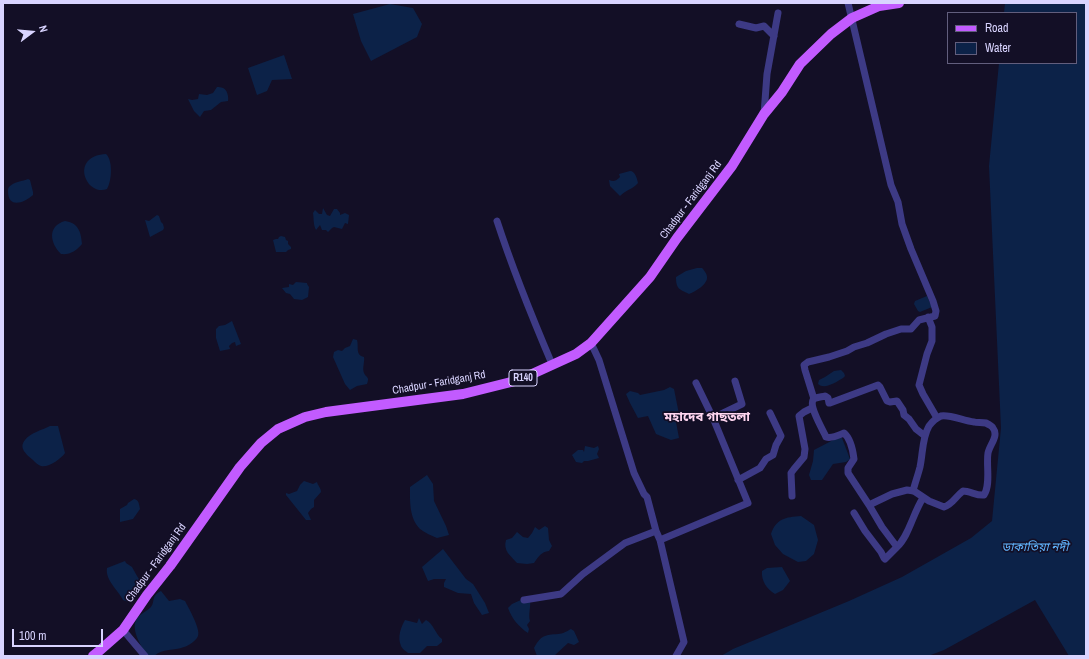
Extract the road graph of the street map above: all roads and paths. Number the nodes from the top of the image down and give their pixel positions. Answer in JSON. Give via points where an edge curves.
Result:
{"nodes":[{"id":1,"x":848,"y":3,"type":"edge"},
{"id":2,"x":899,"y":3,"type":"edge"},
{"id":3,"x":778,"y":13,"type":"dead end"},
{"id":4,"x":852,"y":18,"type":"junction"},
{"id":5,"x":739,"y":24,"type":"dead end"},
{"id":6,"x":774,"y":36,"type":"junction"},
{"id":7,"x":764,"y":114,"type":"junction"},
{"id":8,"x":497,"y":221,"type":"dead end"},
{"id":9,"x":928,"y":317,"type":"junction"},
{"id":10,"x":591,"y":343,"type":"junction"},
{"id":11,"x":552,"y":364,"type":"junction"},
{"id":12,"x":734,"y":381,"type":"dead end"},
{"id":13,"x":696,"y":383,"type":"dead end"},
{"id":14,"x":814,"y":399,"type":"junction"},
{"id":15,"x":812,"y":408,"type":"junction"},
{"id":16,"x":770,"y":413,"type":"dead end"},
{"id":17,"x":713,"y":418,"type":"junction"},
{"id":18,"x":937,"y":418,"type":"junction"},
{"id":19,"x":925,"y":436,"type":"junction"},
{"id":20,"x":738,"y":480,"type":"junction"},
{"id":21,"x":913,"y":491,"type":"junction"},
{"id":22,"x":792,"y":496,"type":"dead end"},
{"id":23,"x":923,"y":498,"type":"junction"},
{"id":24,"x":869,"y":505,"type":"junction"},
{"id":25,"x":854,"y":513,"type":"dead end"},
{"id":26,"x":656,"y":531,"type":"junction"},
{"id":27,"x":660,"y":540,"type":"junction"},
{"id":28,"x":897,"y":547,"type":"junction"},
{"id":29,"x":524,"y":600,"type":"dead end"},
{"id":30,"x":123,"y":630,"type":"junction"},
{"id":31,"x":93,"y":656,"type":"edge"},
{"id":32,"x":145,"y":656,"type":"edge"},
{"id":33,"x":676,"y":656,"type":"edge"}],
"edges":[{"from":1,"to":4,"type":"street"},
{"from":2,"to":4,"type":"main road","name":"Chadpur - Faridganj Rd","number":"R140","via":[[879,6]]},
{"from":3,"to":6,"type":"street"},
{"from":4,"to":7,"type":"main road","name":"Chadpur - Faridganj Rd","number":"R140","via":[[800,64]]},
{"from":4,"to":9,"type":"street","via":[[902,224],[936,311],[935,316]]},
{"from":5,"to":6,"type":"street","via":[[756,28],[764,26]]},
{"from":6,"to":7,"type":"street","via":[[767,74]]},
{"from":7,"to":10,"type":"main road","name":"Chadpur - Faridganj Rd","number":"R140","via":[[732,166],[650,277]]},
{"from":8,"to":11,"type":"street"},
{"from":9,"to":14,"type":"street","via":[[919,320],[911,329],[901,329],[839,354],[808,362],[804,365]]},
{"from":9,"to":18,"type":"street","via":[[932,327],[932,341],[920,385]]},
{"from":10,"to":11,"type":"main road","name":"Chadpur - Faridganj Rd","number":"R140","via":[[576,354]]},
{"from":10,"to":26,"type":"street","via":[[599,360],[634,473],[647,497]]},
{"from":11,"to":30,"type":"main road","name":"Chadpur - Faridganj Rd","number":"R140","via":[[518,380],[463,394],[326,412],[305,417],[278,429],[261,443],[240,467]]},
{"from":12,"to":17,"type":"street","via":[[742,404]]},
{"from":13,"to":17,"type":"street"},
{"from":14,"to":15,"type":"street"},
{"from":14,"to":19,"type":"street","via":[[825,396],[830,403],[878,385],[887,401],[897,401],[904,415]]},
{"from":15,"to":22,"type":"street","via":[[799,416],[805,450],[804,457],[791,473]]},
{"from":15,"to":24,"type":"street","via":[[826,437],[844,433],[849,439],[854,459],[848,473]]},
{"from":16,"to":20,"type":"street","via":[[781,436],[773,455],[766,459],[760,468]]},
{"from":17,"to":20,"type":"street"},
{"from":18,"to":19,"type":"street"},
{"from":18,"to":23,"type":"street","via":[[947,416],[986,423],[993,428],[995,436],[988,453],[986,492],[980,496],[963,491],[944,507]]},
{"from":19,"to":21,"type":"street"},
{"from":20,"to":27,"type":"street","via":[[748,503]]},
{"from":21,"to":23,"type":"street"},
{"from":21,"to":24,"type":"street","via":[[907,490]]},
{"from":23,"to":28,"type":"street"},
{"from":24,"to":28,"type":"street"},
{"from":25,"to":28,"type":"street","via":[[885,559]]},
{"from":26,"to":27,"type":"street"},
{"from":26,"to":29,"type":"street","via":[[625,543],[560,594]]},
{"from":27,"to":33,"type":"street","via":[[684,642]]},
{"from":30,"to":31,"type":"main road","name":"Chadpur - Faridganj Rd","number":"R140"},
{"from":30,"to":32,"type":"street"}]}
